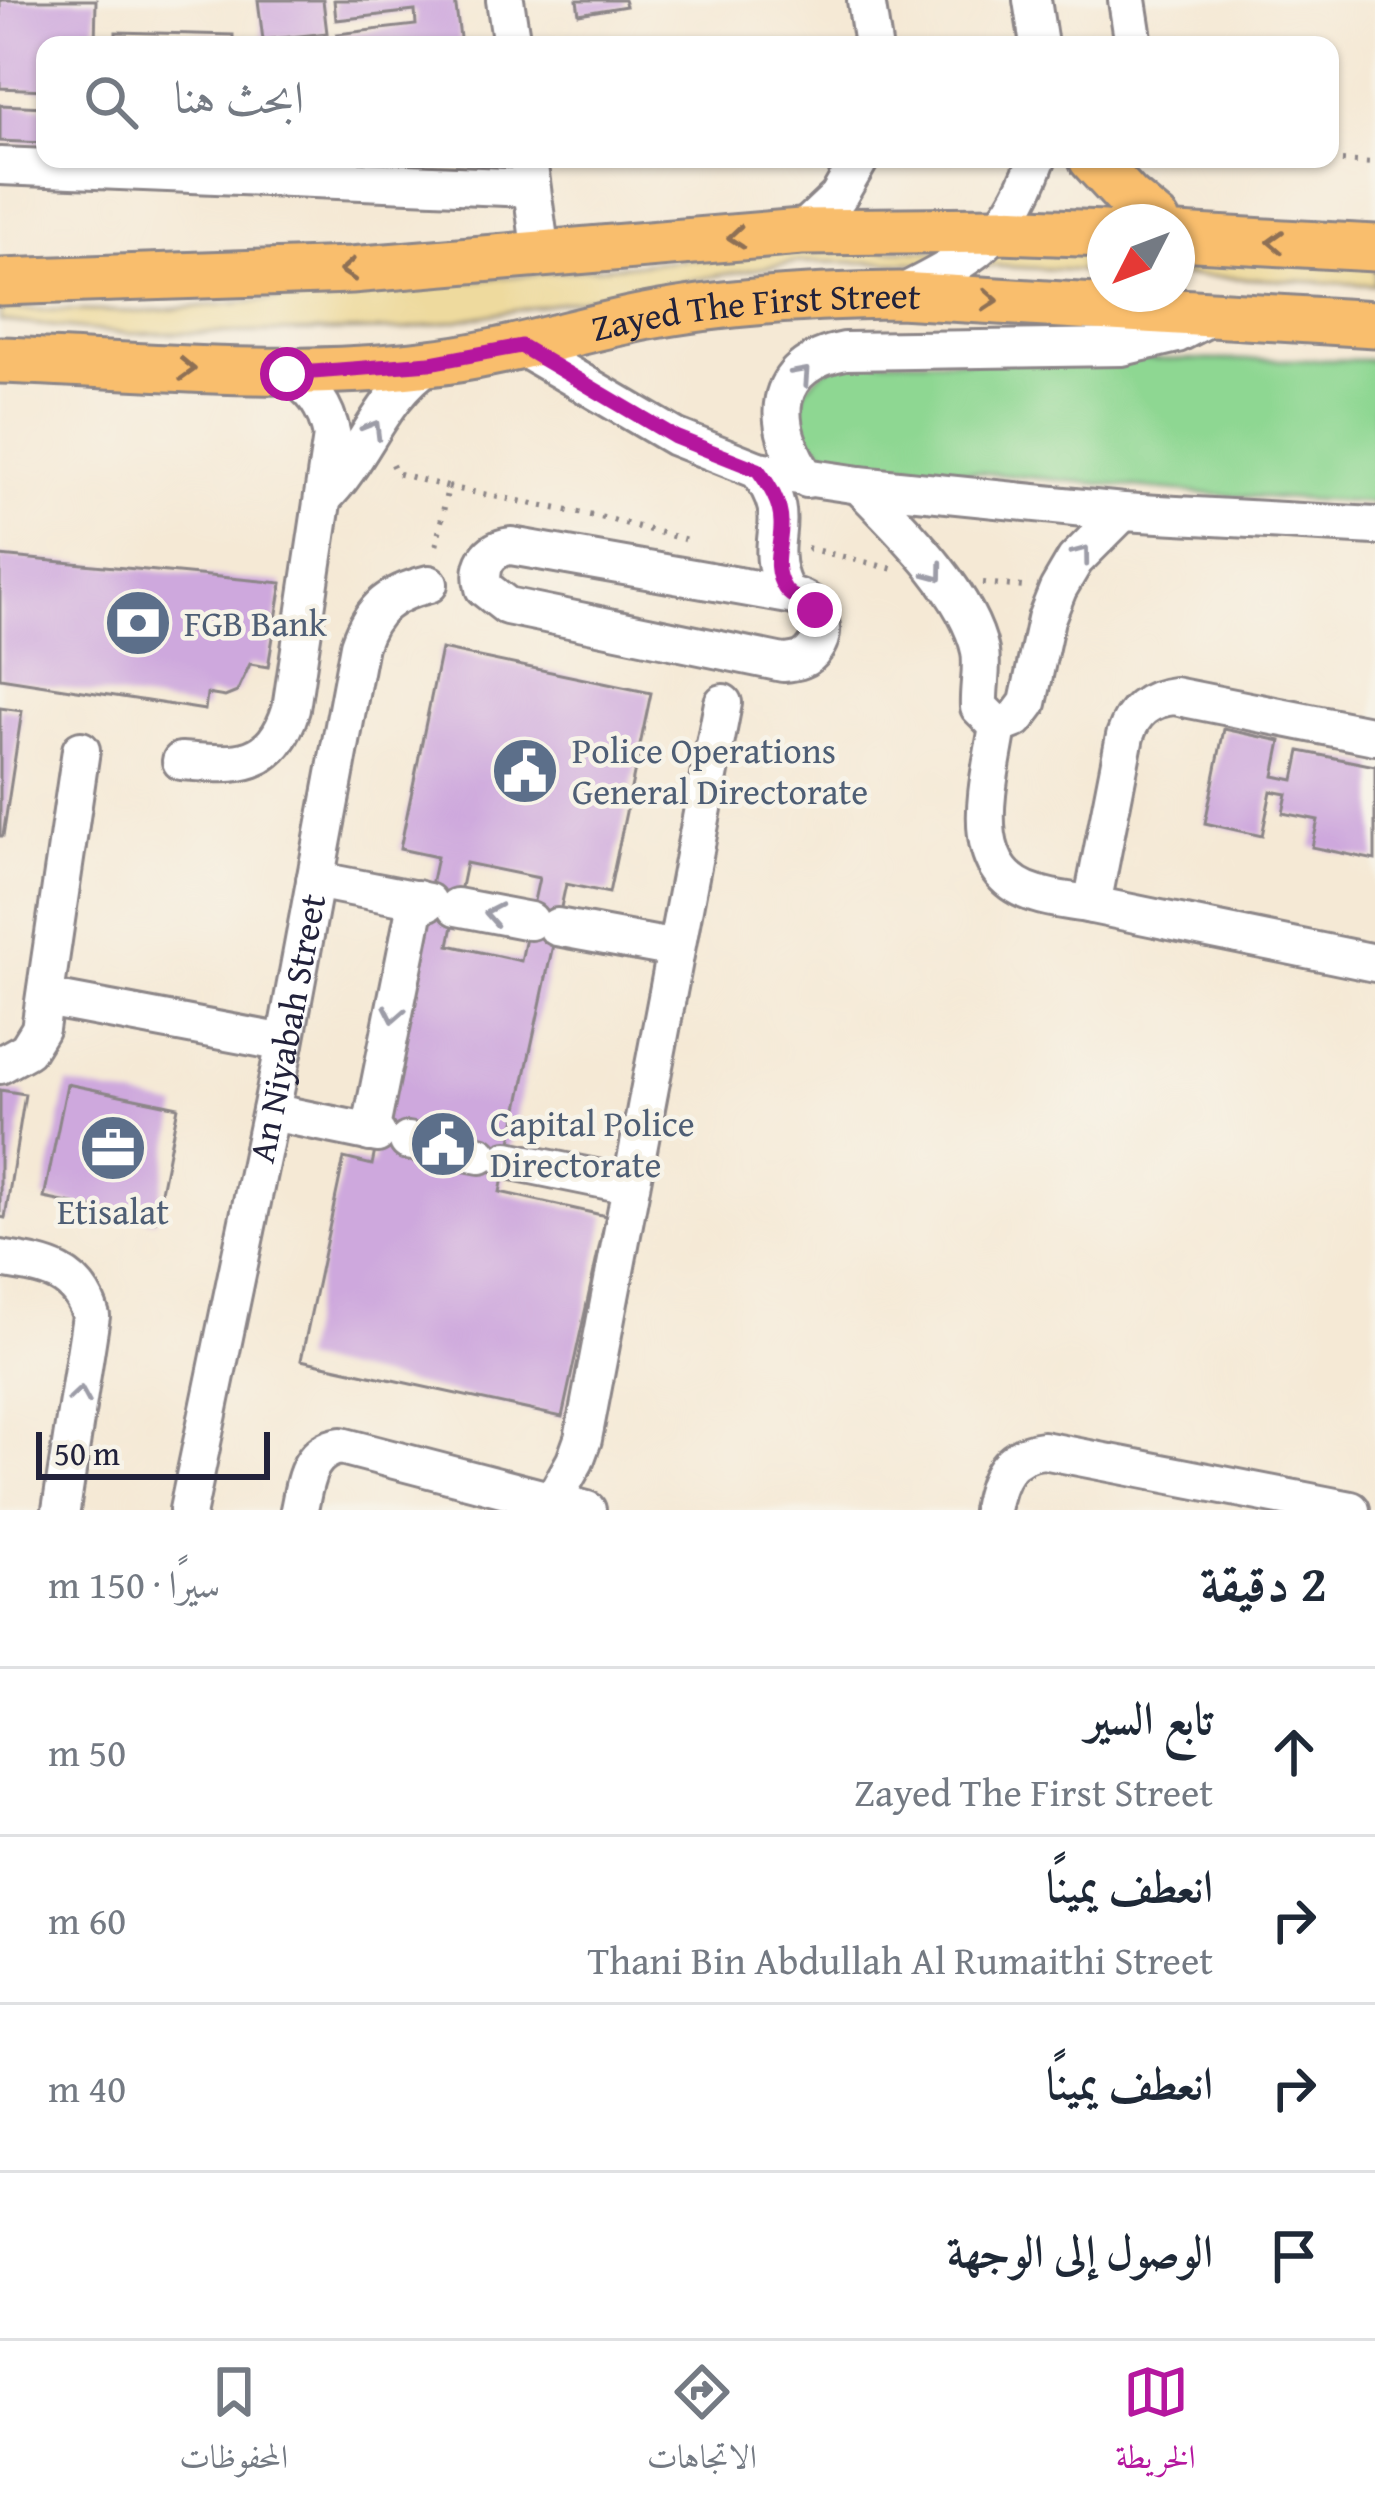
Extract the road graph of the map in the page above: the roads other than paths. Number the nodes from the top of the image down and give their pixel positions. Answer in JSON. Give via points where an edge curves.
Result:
{"nodes":[{"id":1,"x":505,"y":0,"type":"edge"},
{"id":2,"x":866,"y":0,"type":"edge"},
{"id":3,"x":1032,"y":0,"type":"edge"},
{"id":4,"x":1127,"y":0,"type":"edge"},
{"id":5,"x":511,"y":36,"type":"edge"},
{"id":6,"x":872,"y":36,"type":"edge"},
{"id":7,"x":1038,"y":36,"type":"edge"},
{"id":8,"x":1133,"y":36,"type":"edge"},
{"id":9,"x":0,"y":166,"type":"edge"},
{"id":10,"x":36,"y":167,"type":"edge"},
{"id":11,"x":132,"y":168,"type":"edge"},
{"id":12,"x":855,"y":168,"type":"edge"},
{"id":13,"x":1033,"y":168,"type":"edge"},
{"id":14,"x":1100,"y":168,"type":"edge"},
{"id":15,"x":529,"y":174,"type":"edge"},
{"id":16,"x":1135,"y":204,"type":"edge"},
{"id":17,"x":1001,"y":230,"type":"junction"},
{"id":18,"x":801,"y":232,"type":"junction"},
{"id":19,"x":1087,"y":233,"type":"edge"},
{"id":20,"x":1195,"y":235,"type":"edge"},
{"id":21,"x":1375,"y":248,"type":"edge"},
{"id":22,"x":541,"y":255,"type":"junction"},
{"id":23,"x":0,"y":281,"type":"edge"},
{"id":24,"x":899,"y":295,"type":"junction"},
{"id":25,"x":1214,"y":315,"type":"junction"},
{"id":26,"x":1375,"y":325,"type":"edge"},
{"id":27,"x":521,"y":346,"type":"junction"},
{"id":28,"x":0,"y":360,"type":"edge"},
{"id":29,"x":70,"y":362,"type":"junction"},
{"id":30,"x":430,"y":363,"type":"junction"},
{"id":31,"x":287,"y":374,"type":"junction"},
{"id":32,"x":0,"y":389,"type":"edge"},
{"id":33,"x":758,"y":470,"type":"junction"},
{"id":34,"x":807,"y":479,"type":"junction"},
{"id":35,"x":859,"y":485,"type":"junction"},
{"id":36,"x":321,"y":500,"type":"junction"},
{"id":37,"x":1123,"y":512,"type":"junction"},
{"id":38,"x":1375,"y":526,"type":"edge"},
{"id":39,"x":779,"y":538,"type":"junction"},
{"id":40,"x":429,"y":584,"type":"road end"},
{"id":41,"x":747,"y":588,"type":"junction"},
{"id":42,"x":789,"y":595,"type":"junction"},
{"id":43,"x":723,"y":704,"type":"dead end"},
{"id":44,"x":998,"y":727,"type":"junction"},
{"id":45,"x":1375,"y":736,"type":"edge"},
{"id":46,"x":81,"y":750,"type":"dead end"},
{"id":47,"x":181,"y":761,"type":"dead end"},
{"id":48,"x":315,"y":880,"type":"junction"},
{"id":49,"x":434,"y":903,"type":"junction"},
{"id":50,"x":1092,"y":905,"type":"junction"},
{"id":51,"x":676,"y":949,"type":"junction"},
{"id":52,"x":1375,"y":963,"type":"edge"},
{"id":53,"x":46,"y":998,"type":"junction"},
{"id":54,"x":285,"y":1043,"type":"junction"},
{"id":55,"x":0,"y":1065,"type":"edge"},
{"id":56,"x":271,"y":1112,"type":"junction"},
{"id":57,"x":385,"y":1136,"type":"junction"},
{"id":58,"x":630,"y":1185,"type":"junction"},
{"id":59,"x":0,"y":1259,"type":"edge"},
{"id":60,"x":1202,"y":1496,"type":"edge"},
{"id":61,"x":486,"y":1498,"type":"edge"},
{"id":62,"x":569,"y":1506,"type":"edge"},
{"id":63,"x":61,"y":1510,"type":"edge"},
{"id":64,"x":188,"y":1510,"type":"edge"},
{"id":65,"x":299,"y":1510,"type":"edge"},
{"id":66,"x":991,"y":1510,"type":"edge"},
{"id":67,"x":1352,"y":1510,"type":"edge"}],
"edges":[{"from":1,"to":5,"type":"street"},
{"from":2,"to":6,"type":"street"},
{"from":3,"to":7,"type":"street"},
{"from":4,"to":8,"type":"street"},
{"from":9,"to":10,"type":"street"},
{"from":11,"to":15,"type":"street"},
{"from":12,"to":18,"type":"street"},
{"from":13,"to":17,"type":"street"},
{"from":14,"to":16,"type":"main road"},
{"from":15,"to":22,"type":"street"},
{"from":17,"to":18,"type":"main road","name":"Zayed The First Street"},
{"from":17,"to":19,"type":"main road","name":"Zayed The First Street"},
{"from":17,"to":24,"type":"street"},
{"from":18,"to":22,"type":"main road","name":"Zayed The First Street","one_way":true},
{"from":21,"to":20,"type":"main road","one_way":true},
{"from":22,"to":23,"type":"main road","name":"Zayed The First Street","one_way":true,"via":[[234,276]]},
{"from":24,"to":25,"type":"main road","name":"Zayed The First Street","one_way":true},
{"from":24,"to":27,"type":"main road","name":"Zayed The First Street","via":[[708,307]]},
{"from":25,"to":26,"type":"main road","name":"Zayed The First Street"},
{"from":34,"to":25,"type":"street","one_way":true,"via":[[787,446],[781,414],[790,385],[824,355],[1122,346],[1177,334]]},
{"from":27,"to":30,"type":"main road","name":"Zayed The First Street"},
{"from":27,"to":33,"type":"street","via":[[675,437]]},
{"from":28,"to":29,"type":"main road","name":"Zayed The First Street"},
{"from":29,"to":31,"type":"main road","name":"Zayed The First Street","one_way":true},
{"from":29,"to":32,"type":"main road"},
{"from":30,"to":31,"type":"main road","name":"Zayed The First Street"},
{"from":36,"to":30,"type":"street","one_way":true,"via":[[387,407]]},
{"from":31,"to":36,"type":"street","via":[[314,393],[329,423]]},
{"from":33,"to":34,"type":"street"},
{"from":33,"to":39,"type":"street","via":[[774,495]]},
{"from":34,"to":35,"type":"street"},
{"from":34,"to":39,"type":"street"},
{"from":35,"to":37,"type":"street"},
{"from":35,"to":44,"type":"street","one_way":true,"via":[[965,615],[980,650],[979,706]]},
{"from":36,"to":47,"type":"street","via":[[286,724],[266,750],[238,765]]},
{"from":37,"to":38,"type":"street"},
{"from":44,"to":37,"type":"street","one_way":true,"via":[[1028,703],[1058,590],[1086,547]]},
{"from":39,"to":41,"type":"street"},
{"from":39,"to":42,"type":"street","via":[[778,575]]},
{"from":40,"to":48,"type":"street","name":"An Niyabah Street","via":[[390,597],[364,629]]},
{"from":41,"to":42,"type":"street"},
{"from":41,"to":42,"type":"street","via":[[512,546],[492,552],[482,569],[484,588],[507,606],[783,663],[806,658],[821,629],[808,602]]},
{"from":43,"to":51,"type":"street"},
{"from":44,"to":50,"type":"street","via":[[985,819],[993,858],[1034,894]]},
{"from":45,"to":50,"type":"street","via":[[1174,696],[1148,703],[1124,736]]},
{"from":46,"to":53,"type":"street"},
{"from":48,"to":49,"type":"street"},
{"from":48,"to":54,"type":"street","name":"An Niyabah Street"},
{"from":51,"to":49,"type":"street","one_way":true},
{"from":49,"to":57,"type":"street","one_way":true},
{"from":50,"to":52,"type":"street"},
{"from":51,"to":58,"type":"street"},
{"from":53,"to":54,"type":"street"},
{"from":53,"to":55,"type":"street","via":[[35,1040]]},
{"from":54,"to":56,"type":"street","name":"An Niyabah Street"},
{"from":56,"to":57,"type":"street"},
{"from":56,"to":64,"type":"street","name":"An Niyabah Street"},
{"from":57,"to":58,"type":"street"},
{"from":58,"to":62,"type":"street"},
{"from":63,"to":59,"type":"street","one_way":true,"via":[[91,1316],[81,1290],[61,1272]]},
{"from":60,"to":66,"type":"street","via":[[1043,1450],[1008,1464]]},
{"from":60,"to":67,"type":"street"},
{"from":61,"to":62,"type":"street"},
{"from":61,"to":65,"type":"street","via":[[341,1446],[312,1462]]}]}
